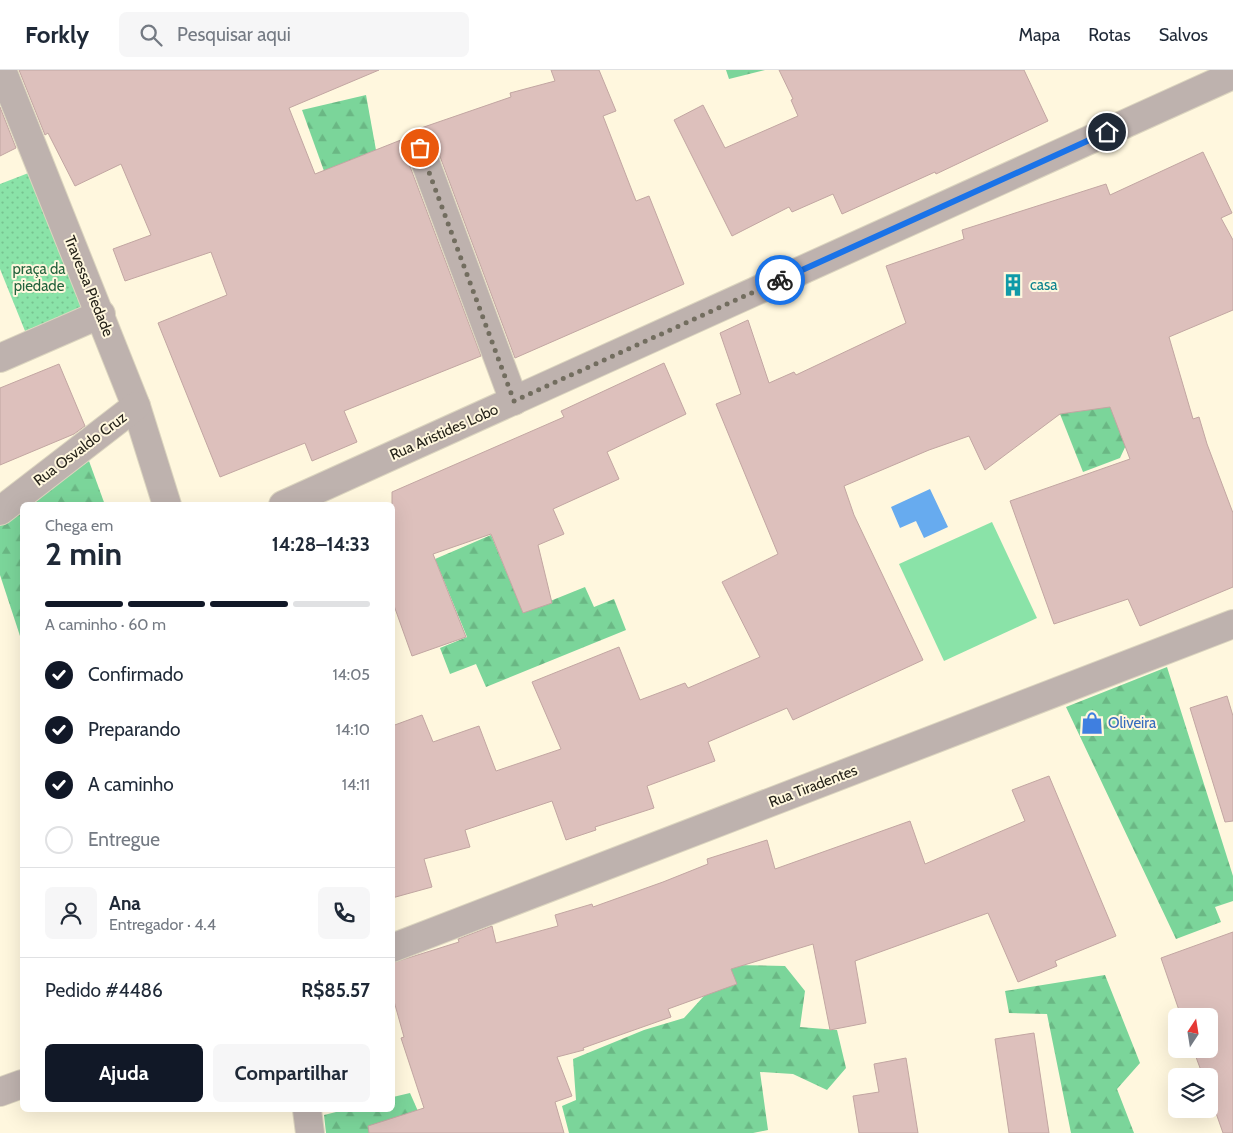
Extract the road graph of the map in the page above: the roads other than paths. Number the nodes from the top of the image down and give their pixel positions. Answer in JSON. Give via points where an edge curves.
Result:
{"nodes":[{"id":1,"x":2,"y":70,"type":"edge"},
{"id":2,"x":1233,"y":75,"type":"edge"},
{"id":3,"x":420,"y":148,"type":"dead end"},
{"id":4,"x":101,"y":314,"type":"junction"},
{"id":5,"x":0,"y":358,"type":"edge"},
{"id":6,"x":514,"y":401,"type":"junction"},
{"id":7,"x":136,"y":406,"type":"junction"},
{"id":8,"x":167,"y":502,"type":"edge"},
{"id":9,"x":290,"y":502,"type":"edge"},
{"id":10,"x":0,"y":511,"type":"edge"},
{"id":11,"x":1233,"y":624,"type":"edge"},
{"id":12,"x":395,"y":947,"type":"edge"},
{"id":13,"x":20,"y":1085,"type":"edge"},
{"id":14,"x":0,"y":1092,"type":"edge"},
{"id":15,"x":307,"y":1112,"type":"edge"},
{"id":16,"x":310,"y":1133,"type":"edge"}],
"edges":[{"from":1,"to":4,"type":"street","name":"Travessa Piedade"},
{"from":2,"to":6,"type":"street","name":"Rua Aristides Lobo"},
{"from":3,"to":6,"type":"street"},
{"from":4,"to":5,"type":"street"},
{"from":4,"to":7,"type":"street","name":"Travessa Piedade"},
{"from":6,"to":9,"type":"street","name":"Rua Aristides Lobo"},
{"from":7,"to":8,"type":"street","name":"Travessa Piedade"},
{"from":7,"to":10,"type":"street","name":"Rua Osvaldo Cruz"},
{"from":11,"to":12,"type":"street","name":"Rua Tiradentes"},
{"from":13,"to":14,"type":"street"},
{"from":15,"to":16,"type":"street"}]}
